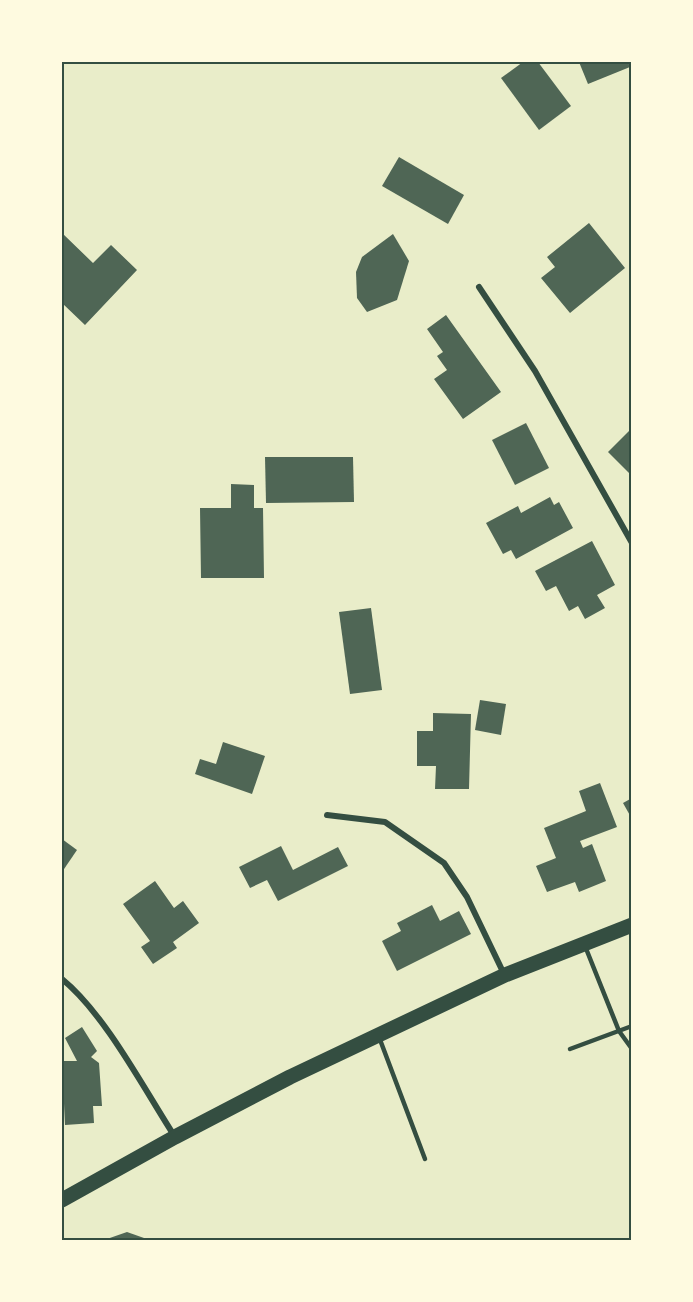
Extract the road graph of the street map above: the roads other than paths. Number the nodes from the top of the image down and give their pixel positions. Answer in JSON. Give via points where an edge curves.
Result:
{"nodes":[{"id":1,"x":479,"y":287,"type":"dead end"},
{"id":2,"x":632,"y":543,"type":"edge"},
{"id":3,"x":327,"y":815,"type":"dead end"},
{"id":4,"x":632,"y":925,"type":"edge"},
{"id":5,"x":584,"y":944,"type":"junction"},
{"id":6,"x":505,"y":975,"type":"junction"},
{"id":7,"x":62,"y":979,"type":"edge"},
{"id":8,"x":632,"y":1026,"type":"edge"},
{"id":9,"x":619,"y":1031,"type":"junction"},
{"id":10,"x":378,"y":1035,"type":"junction"},
{"id":11,"x":570,"y":1049,"type":"dead end"},
{"id":12,"x":632,"y":1049,"type":"edge"},
{"id":13,"x":176,"y":1137,"type":"junction"},
{"id":14,"x":426,"y":1158,"type":"dead end"},
{"id":15,"x":62,"y":1200,"type":"edge"}],
"edges":[{"from":1,"to":2,"type":"street","via":[[535,371]]},
{"from":3,"to":6,"type":"street","via":[[385,822],[444,863],[467,897]]},
{"from":4,"to":5,"type":"main road"},
{"from":5,"to":6,"type":"main road"},
{"from":5,"to":9,"type":"lane"},
{"from":6,"to":10,"type":"main road"},
{"from":7,"to":13,"type":"street","via":[[106,1028]]},
{"from":8,"to":9,"type":"lane"},
{"from":9,"to":11,"type":"lane"},
{"from":9,"to":12,"type":"lane"},
{"from":10,"to":13,"type":"main road"},
{"from":10,"to":14,"type":"lane"},
{"from":13,"to":15,"type":"main road"}]}
